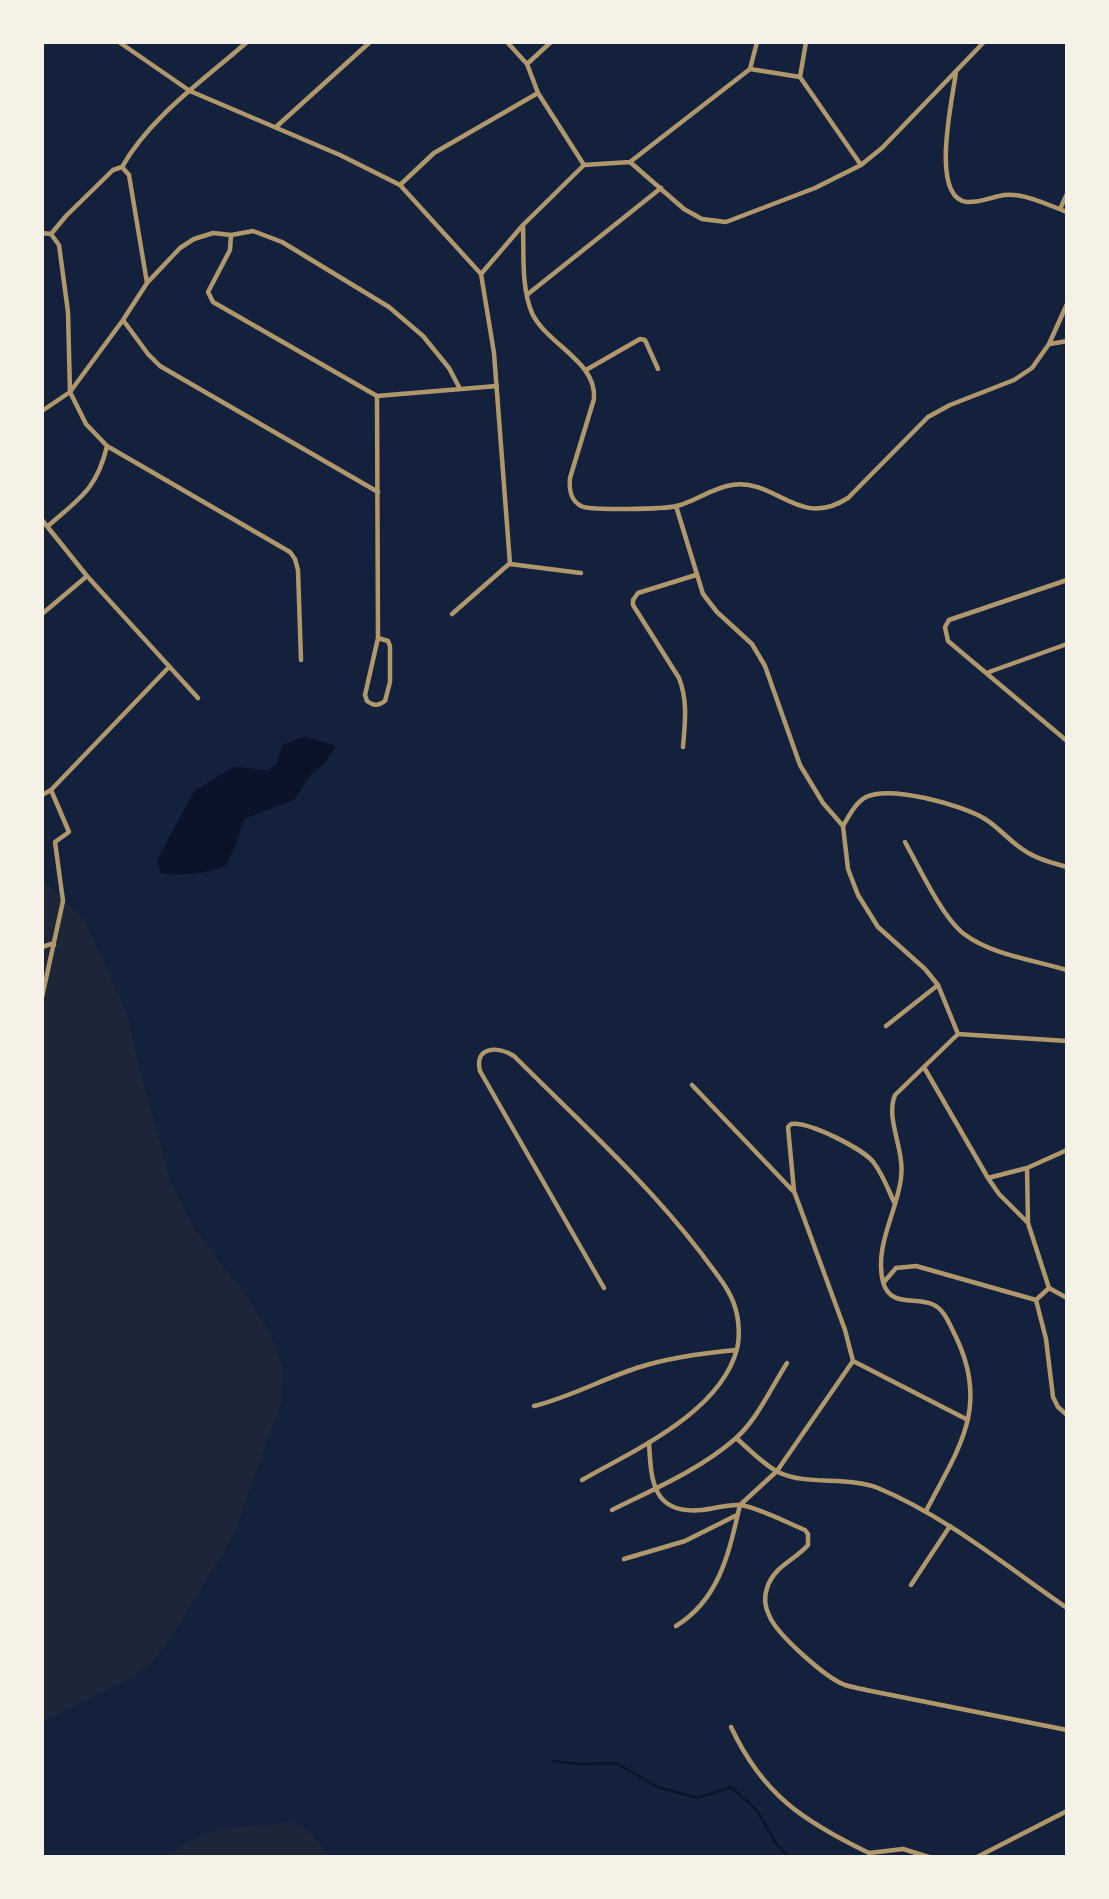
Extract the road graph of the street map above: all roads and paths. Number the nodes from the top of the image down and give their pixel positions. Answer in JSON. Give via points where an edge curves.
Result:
{"nodes":[{"id":1,"x":119,"y":42,"type":"edge"},
{"id":2,"x":247,"y":42,"type":"edge"},
{"id":3,"x":370,"y":42,"type":"edge"},
{"id":4,"x":507,"y":42,"type":"edge"},
{"id":5,"x":551,"y":42,"type":"edge"},
{"id":6,"x":757,"y":42,"type":"edge"},
{"id":7,"x":806,"y":42,"type":"edge"},
{"id":8,"x":984,"y":42,"type":"edge"},
{"id":9,"x":527,"y":64,"type":"junction"},
{"id":10,"x":750,"y":69,"type":"junction"},
{"id":11,"x":956,"y":71,"type":"junction"},
{"id":12,"x":800,"y":77,"type":"junction"},
{"id":13,"x":190,"y":91,"type":"junction"},
{"id":14,"x":538,"y":93,"type":"junction"},
{"id":15,"x":275,"y":127,"type":"junction"},
{"id":16,"x":630,"y":162,"type":"junction"},
{"id":17,"x":584,"y":165,"type":"junction"},
{"id":18,"x":861,"y":165,"type":"junction"},
{"id":19,"x":122,"y":167,"type":"junction"},
{"id":20,"x":400,"y":185,"type":"junction"},
{"id":21,"x":661,"y":188,"type":"junction"},
{"id":22,"x":1067,"y":194,"type":"edge"},
{"id":23,"x":1060,"y":209,"type":"junction"},
{"id":24,"x":1067,"y":212,"type":"edge"},
{"id":25,"x":523,"y":225,"type":"junction"},
{"id":26,"x":42,"y":233,"type":"edge"},
{"id":27,"x":51,"y":234,"type":"junction"},
{"id":28,"x":230,"y":235,"type":"junction"},
{"id":29,"x":481,"y":274,"type":"junction"},
{"id":30,"x":147,"y":283,"type":"junction"},
{"id":31,"x":527,"y":294,"type":"junction"},
{"id":32,"x":1067,"y":304,"type":"edge"},
{"id":33,"x":123,"y":320,"type":"junction"},
{"id":34,"x":1067,"y":341,"type":"edge"},
{"id":35,"x":1049,"y":344,"type":"junction"},
{"id":36,"x":658,"y":369,"type":"dead end"},
{"id":37,"x":586,"y":370,"type":"junction"},
{"id":38,"x":497,"y":386,"type":"junction"},
{"id":39,"x":460,"y":389,"type":"junction"},
{"id":40,"x":70,"y":392,"type":"junction"},
{"id":41,"x":377,"y":396,"type":"junction"},
{"id":42,"x":42,"y":411,"type":"edge"},
{"id":43,"x":107,"y":446,"type":"junction"},
{"id":44,"x":378,"y":492,"type":"junction"},
{"id":45,"x":676,"y":506,"type":"junction"},
{"id":46,"x":42,"y":520,"type":"edge"},
{"id":47,"x":48,"y":526,"type":"junction"},
{"id":48,"x":510,"y":564,"type":"junction"},
{"id":49,"x":581,"y":573,"type":"dead end"},
{"id":50,"x":696,"y":575,"type":"junction"},
{"id":51,"x":87,"y":576,"type":"junction"},
{"id":52,"x":1067,"y":580,"type":"edge"},
{"id":53,"x":42,"y":614,"type":"edge"},
{"id":54,"x":452,"y":614,"type":"dead end"},
{"id":55,"x":378,"y":638,"type":"junction"},
{"id":56,"x":1067,"y":644,"type":"edge"},
{"id":57,"x":301,"y":660,"type":"dead end"},
{"id":58,"x":169,"y":667,"type":"junction"},
{"id":59,"x":988,"y":673,"type":"junction"},
{"id":60,"x":198,"y":698,"type":"dead end"},
{"id":61,"x":1067,"y":740,"type":"edge"},
{"id":62,"x":683,"y":747,"type":"dead end"},
{"id":63,"x":51,"y":790,"type":"junction"},
{"id":64,"x":42,"y":795,"type":"edge"},
{"id":65,"x":843,"y":826,"type":"junction"},
{"id":66,"x":905,"y":842,"type":"dead end"},
{"id":67,"x":1067,"y":867,"type":"edge"},
{"id":68,"x":54,"y":945,"type":"junction"},
{"id":69,"x":42,"y":947,"type":"edge"},
{"id":70,"x":1067,"y":970,"type":"edge"},
{"id":71,"x":939,"y":985,"type":"junction"},
{"id":72,"x":42,"y":997,"type":"edge"},
{"id":73,"x":886,"y":1026,"type":"dead end"},
{"id":74,"x":958,"y":1034,"type":"junction"},
{"id":75,"x":1067,"y":1041,"type":"edge"},
{"id":76,"x":925,"y":1069,"type":"junction"},
{"id":77,"x":692,"y":1085,"type":"dead end"},
{"id":78,"x":1067,"y":1150,"type":"edge"},
{"id":79,"x":1027,"y":1168,"type":"junction"},
{"id":80,"x":988,"y":1178,"type":"junction"},
{"id":81,"x":794,"y":1191,"type":"junction"},
{"id":82,"x":894,"y":1204,"type":"junction"},
{"id":83,"x":1028,"y":1223,"type":"junction"},
{"id":84,"x":883,"y":1282,"type":"junction"},
{"id":85,"x":1049,"y":1288,"type":"junction"},
{"id":86,"x":604,"y":1289,"type":"dead end"},
{"id":87,"x":1067,"y":1298,"type":"edge"},
{"id":88,"x":1036,"y":1300,"type":"junction"},
{"id":89,"x":737,"y":1350,"type":"junction"},
{"id":90,"x":853,"y":1361,"type":"junction"},
{"id":91,"x":787,"y":1363,"type":"dead end"},
{"id":92,"x":534,"y":1406,"type":"dead end"},
{"id":93,"x":1067,"y":1415,"type":"edge"},
{"id":94,"x":968,"y":1421,"type":"junction"},
{"id":95,"x":736,"y":1438,"type":"junction"},
{"id":96,"x":649,"y":1442,"type":"junction"},
{"id":97,"x":777,"y":1471,"type":"junction"},
{"id":98,"x":582,"y":1480,"type":"dead end"},
{"id":99,"x":654,"y":1489,"type":"junction"},
{"id":100,"x":740,"y":1505,"type":"junction"},
{"id":101,"x":612,"y":1510,"type":"dead end"},
{"id":102,"x":926,"y":1511,"type":"junction"},
{"id":103,"x":738,"y":1515,"type":"junction"},
{"id":104,"x":950,"y":1526,"type":"junction"},
{"id":105,"x":624,"y":1559,"type":"dead end"},
{"id":106,"x":911,"y":1585,"type":"dead end"},
{"id":107,"x":1067,"y":1608,"type":"edge"},
{"id":108,"x":676,"y":1626,"type":"dead end"},
{"id":109,"x":731,"y":1727,"type":"dead end"},
{"id":110,"x":1067,"y":1730,"type":"edge"},
{"id":111,"x":1067,"y":1811,"type":"edge"},
{"id":112,"x":870,"y":1855,"type":"edge"},
{"id":113,"x":929,"y":1857,"type":"edge"},
{"id":114,"x":977,"y":1857,"type":"edge"}],
"edges":[{"from":1,"to":13,"type":"street"},
{"from":2,"to":13,"type":"street"},
{"from":3,"to":15,"type":"street"},
{"from":4,"to":9,"type":"street"},
{"from":5,"to":9,"type":"street"},
{"from":6,"to":10,"type":"street"},
{"from":7,"to":12,"type":"street"},
{"from":8,"to":11,"type":"street"},
{"from":9,"to":14,"type":"street"},
{"from":10,"to":12,"type":"street"},
{"from":10,"to":16,"type":"street"},
{"from":11,"to":18,"type":"street"},
{"from":11,"to":23,"type":"street","via":[[946,156],[953,194],[970,202],[1018,196]]},
{"from":12,"to":18,"type":"street"},
{"from":13,"to":15,"type":"street"},
{"from":13,"to":19,"type":"street","via":[[132,149]]},
{"from":14,"to":17,"type":"street"},
{"from":14,"to":20,"type":"street","via":[[433,153]]},
{"from":15,"to":20,"type":"street"},
{"from":16,"to":17,"type":"street"},
{"from":16,"to":21,"type":"street"},
{"from":17,"to":25,"type":"street"},
{"from":18,"to":21,"type":"street","via":[[726,222],[702,219]]},
{"from":19,"to":27,"type":"street","via":[[113,170]]},
{"from":19,"to":30,"type":"street","via":[[129,174]]},
{"from":20,"to":29,"type":"street"},
{"from":21,"to":31,"type":"street"},
{"from":22,"to":23,"type":"street"},
{"from":23,"to":24,"type":"street"},
{"from":25,"to":29,"type":"street"},
{"from":25,"to":31,"type":"street"},
{"from":26,"to":27,"type":"street"},
{"from":27,"to":40,"type":"street","via":[[59,245],[68,312]]},
{"from":28,"to":30,"type":"street","via":[[220,232],[194,239]]},
{"from":28,"to":39,"type":"street","via":[[253,231],[275,238],[389,307],[423,336]]},
{"from":28,"to":41,"type":"street","via":[[230,250],[210,286],[209,298]]},
{"from":29,"to":38,"type":"street"},
{"from":30,"to":33,"type":"street"},
{"from":31,"to":37,"type":"street","via":[[539,325]]},
{"from":32,"to":35,"type":"street"},
{"from":33,"to":40,"type":"street"},
{"from":33,"to":44,"type":"street","via":[[160,366]]},
{"from":34,"to":35,"type":"street"},
{"from":35,"to":45,"type":"street","via":[[1032,368],[1014,380],[928,417],[833,508],[801,506],[755,486],[735,484]]},
{"from":36,"to":37,"type":"street","via":[[640,339]]},
{"from":37,"to":45,"type":"street","via":[[595,388],[594,399],[570,478],[573,500],[596,509]]},
{"from":38,"to":39,"type":"street"},
{"from":38,"to":48,"type":"street"},
{"from":39,"to":41,"type":"street"},
{"from":40,"to":42,"type":"street"},
{"from":40,"to":43,"type":"street","via":[[81,416]]},
{"from":41,"to":44,"type":"street"},
{"from":43,"to":47,"type":"street","via":[[94,483]]},
{"from":43,"to":57,"type":"street","via":[[290,552],[298,570]]},
{"from":44,"to":55,"type":"street"},
{"from":45,"to":50,"type":"street"},
{"from":46,"to":47,"type":"street"},
{"from":47,"to":51,"type":"street"},
{"from":48,"to":49,"type":"street"},
{"from":48,"to":54,"type":"street"},
{"from":50,"to":62,"type":"street","via":[[638,593],[633,600],[684,690]]},
{"from":50,"to":65,"type":"street","via":[[703,594],[752,644],[765,666],[800,765]]},
{"from":51,"to":53,"type":"street"},
{"from":51,"to":58,"type":"street"},
{"from":52,"to":59,"type":"street","via":[[949,620],[945,627],[948,640]]},
{"from":55,"to":55,"type":"street","via":[[390,646],[390,682],[385,701],[373,705],[365,695]]},
{"from":56,"to":59,"type":"street"},
{"from":58,"to":60,"type":"street"},
{"from":58,"to":63,"type":"street"},
{"from":59,"to":61,"type":"street"},
{"from":63,"to":64,"type":"street"},
{"from":63,"to":68,"type":"street","via":[[69,832],[55,842],[63,901]]},
{"from":65,"to":67,"type":"street","via":[[867,797],[881,794],[937,800],[983,818],[1039,859]]},
{"from":65,"to":71,"type":"street","via":[[848,869],[858,895],[878,928]]},
{"from":66,"to":70,"type":"street","via":[[951,921],[964,934],[988,947]]},
{"from":68,"to":69,"type":"street"},
{"from":68,"to":72,"type":"street"},
{"from":71,"to":73,"type":"street"},
{"from":71,"to":74,"type":"street"},
{"from":74,"to":75,"type":"street"},
{"from":74,"to":76,"type":"street"},
{"from":76,"to":80,"type":"street"},
{"from":76,"to":82,"type":"street","via":[[895,1095],[890,1106],[902,1159]]},
{"from":77,"to":81,"type":"street"},
{"from":78,"to":79,"type":"street"},
{"from":79,"to":80,"type":"street"},
{"from":79,"to":83,"type":"street"},
{"from":80,"to":83,"type":"street"},
{"from":81,"to":82,"type":"street","via":[[787,1133],[791,1124],[798,1123],[853,1146],[873,1160]]},
{"from":81,"to":90,"type":"street"},
{"from":82,"to":84,"type":"street","via":[[881,1253]]},
{"from":83,"to":85,"type":"street"},
{"from":84,"to":88,"type":"street","via":[[896,1268],[916,1266]]},
{"from":84,"to":94,"type":"street","via":[[898,1300],[928,1302],[945,1315],[971,1378]]},
{"from":85,"to":87,"type":"street"},
{"from":85,"to":88,"type":"street"},
{"from":86,"to":89,"type":"street","via":[[480,1071],[478,1062],[486,1050],[505,1050],[514,1056],[635,1175],[683,1230],[736,1308]]},
{"from":88,"to":93,"type":"street","via":[[1053,1397]]},
{"from":89,"to":92,"type":"street","via":[[642,1366]]},
{"from":89,"to":96,"type":"street","via":[[710,1395]]},
{"from":90,"to":94,"type":"street"},
{"from":90,"to":97,"type":"street"},
{"from":91,"to":95,"type":"street"},
{"from":94,"to":102,"type":"street"},
{"from":95,"to":97,"type":"street"},
{"from":95,"to":99,"type":"street"},
{"from":96,"to":98,"type":"street"},
{"from":96,"to":99,"type":"street"},
{"from":97,"to":100,"type":"street"},
{"from":97,"to":102,"type":"street","via":[[875,1487]]},
{"from":99,"to":100,"type":"street","via":[[672,1507],[686,1510]]},
{"from":99,"to":101,"type":"street"},
{"from":100,"to":103,"type":"street"},
{"from":100,"to":110,"type":"street","via":[[808,1534],[808,1545],[772,1578],[766,1604],[769,1618],[781,1633],[822,1673],[844,1685]]},
{"from":102,"to":104,"type":"street"},
{"from":103,"to":105,"type":"street","via":[[685,1541]]},
{"from":103,"to":108,"type":"street","via":[[717,1583],[691,1617]]},
{"from":104,"to":106,"type":"street"},
{"from":104,"to":107,"type":"street"},
{"from":109,"to":112,"type":"street","via":[[742,1751],[787,1806]]},
{"from":111,"to":114,"type":"street"},
{"from":112,"to":113,"type":"street","via":[[903,1849]]}]}
